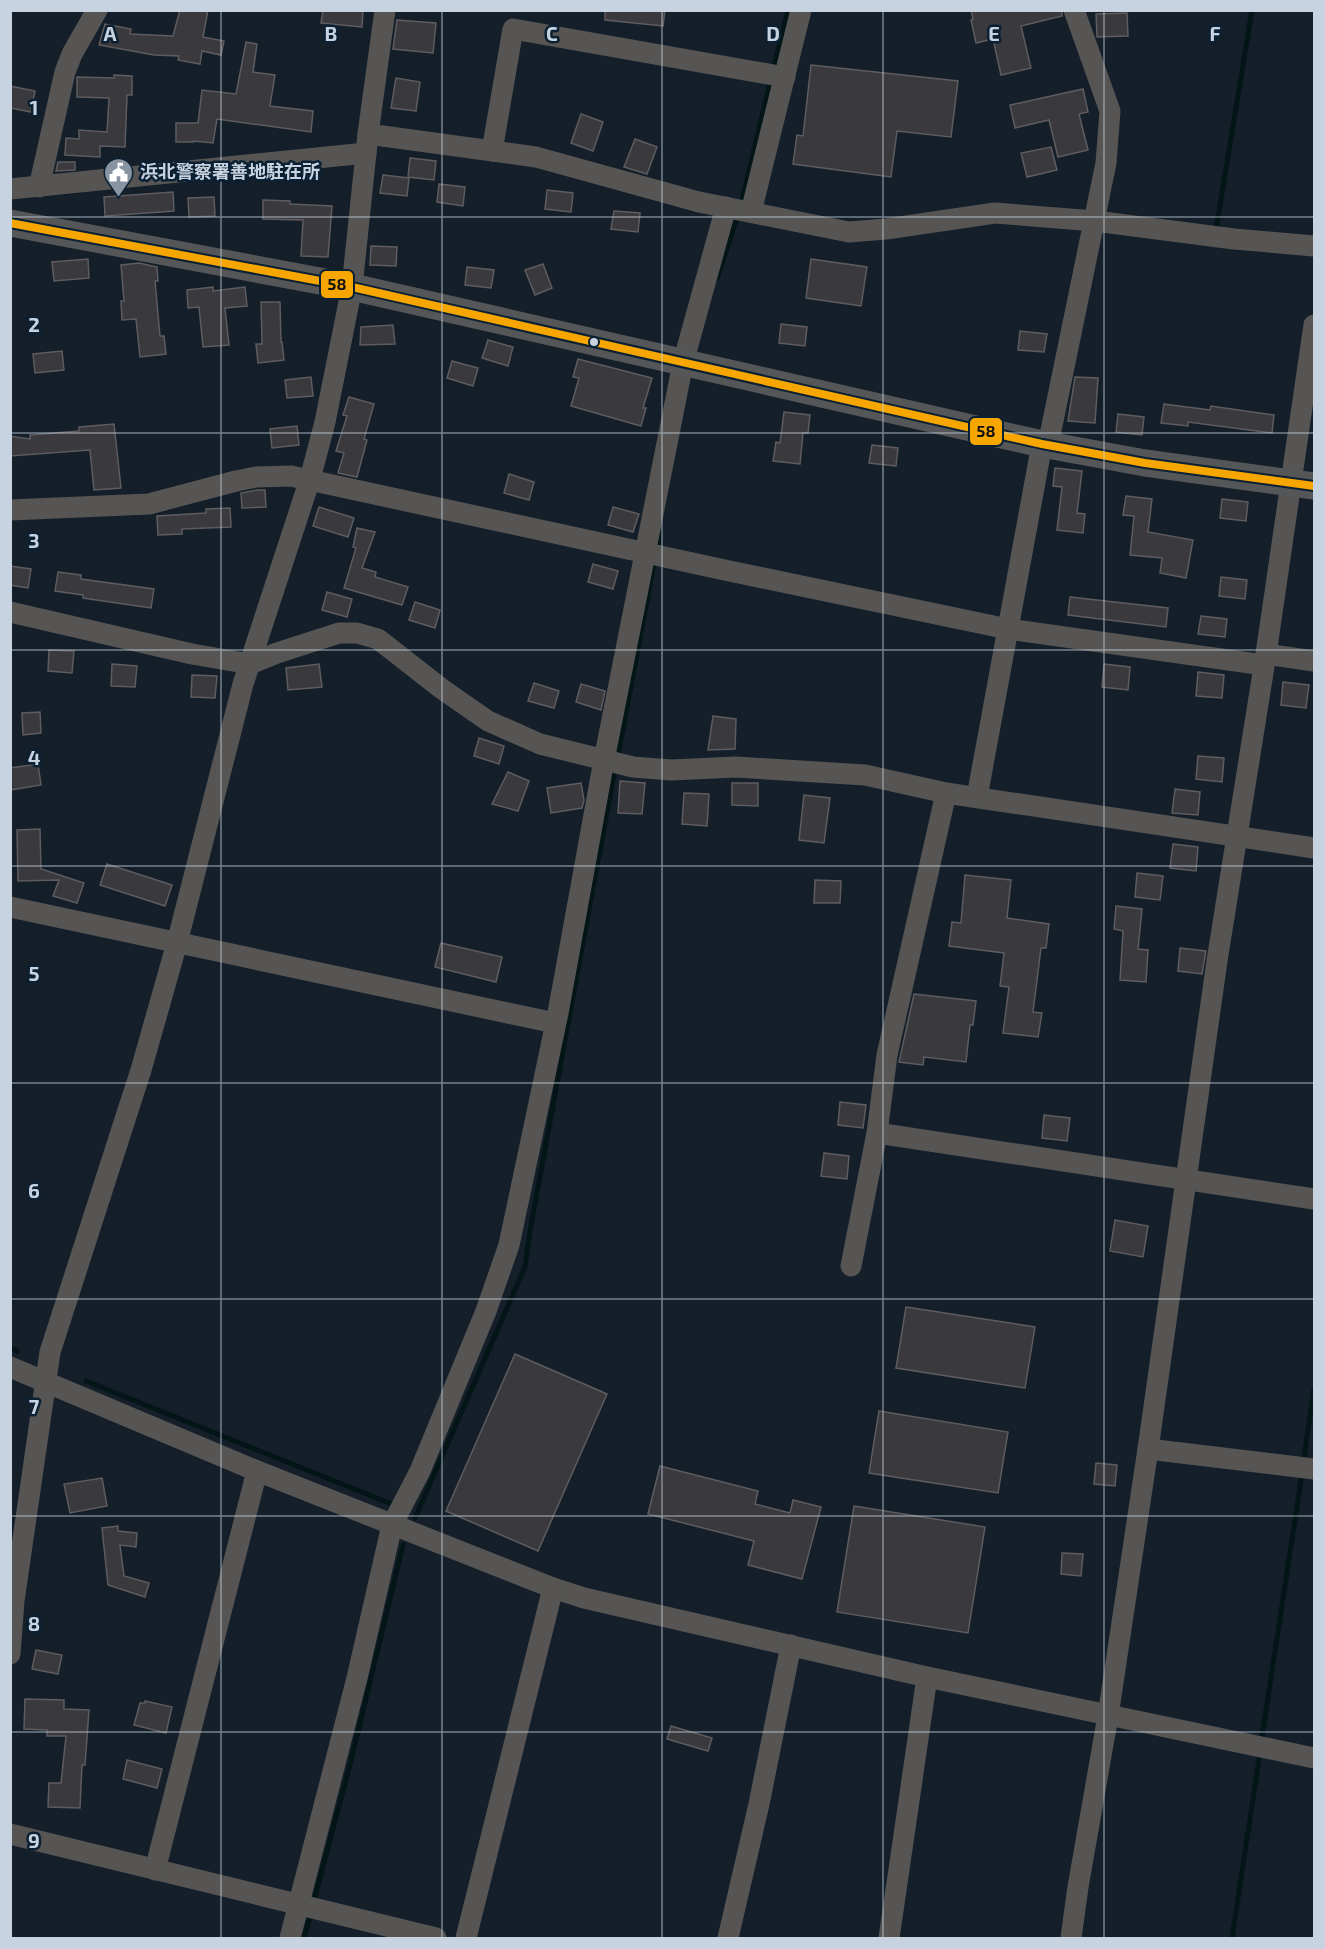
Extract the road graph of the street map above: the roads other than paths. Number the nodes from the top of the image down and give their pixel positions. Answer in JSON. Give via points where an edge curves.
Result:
{"nodes":[{"id":1,"x":97,"y":10,"type":"edge"},
{"id":2,"x":385,"y":10,"type":"edge"},
{"id":3,"x":801,"y":10,"type":"edge"},
{"id":4,"x":1074,"y":10,"type":"edge"},
{"id":5,"x":777,"y":76,"type":"junction"},
{"id":6,"x":367,"y":144,"type":"junction"},
{"id":7,"x":492,"y":152,"type":"junction"},
{"id":8,"x":39,"y":187,"type":"junction"},
{"id":9,"x":10,"y":189,"type":"edge"},
{"id":10,"x":726,"y":207,"type":"junction"},
{"id":11,"x":752,"y":212,"type":"junction"},
{"id":12,"x":1095,"y":221,"type":"junction"},
{"id":13,"x":10,"y":224,"type":"edge"},
{"id":14,"x":1314,"y":246,"type":"edge"},
{"id":15,"x":352,"y":287,"type":"junction"},
{"id":16,"x":1314,"y":325,"type":"edge"},
{"id":17,"x":682,"y":363,"type":"junction"},
{"id":18,"x":1045,"y":445,"type":"junction"},
{"id":19,"x":310,"y":479,"type":"junction"},
{"id":20,"x":1302,"y":484,"type":"edge"},
{"id":21,"x":10,"y":510,"type":"edge"},
{"id":22,"x":645,"y":551,"type":"junction"},
{"id":23,"x":10,"y":612,"type":"edge"},
{"id":24,"x":1008,"y":629,"type":"junction"},
{"id":25,"x":1265,"y":659,"type":"junction"},
{"id":26,"x":1314,"y":661,"type":"edge"},
{"id":27,"x":250,"y":664,"type":"junction"},
{"id":28,"x":604,"y":760,"type":"junction"},
{"id":29,"x":946,"y":793,"type":"junction"},
{"id":30,"x":977,"y":797,"type":"junction"},
{"id":31,"x":1238,"y":837,"type":"junction"},
{"id":32,"x":1314,"y":848,"type":"edge"},
{"id":33,"x":10,"y":907,"type":"edge"},
{"id":34,"x":177,"y":943,"type":"junction"},
{"id":35,"x":555,"y":1023,"type":"junction"},
{"id":36,"x":877,"y":1133,"type":"junction"},
{"id":37,"x":1186,"y":1180,"type":"junction"},
{"id":38,"x":1314,"y":1199,"type":"edge"},
{"id":39,"x":851,"y":1266,"type":"dead end"},
{"id":40,"x":10,"y":1367,"type":"edge"},
{"id":41,"x":45,"y":1381,"type":"junction"},
{"id":42,"x":1148,"y":1449,"type":"junction"},
{"id":43,"x":1306,"y":1468,"type":"edge"},
{"id":44,"x":257,"y":1471,"type":"junction"},
{"id":45,"x":392,"y":1525,"type":"junction"},
{"id":46,"x":13,"y":1582,"type":"edge"},
{"id":47,"x":553,"y":1588,"type":"junction"},
{"id":48,"x":791,"y":1645,"type":"junction"},
{"id":49,"x":10,"y":1654,"type":"edge"},
{"id":50,"x":927,"y":1677,"type":"junction"},
{"id":51,"x":1108,"y":1716,"type":"junction"},
{"id":52,"x":1314,"y":1758,"type":"edge"},
{"id":53,"x":10,"y":1834,"type":"edge"},
{"id":54,"x":155,"y":1870,"type":"junction"},
{"id":55,"x":299,"y":1905,"type":"junction"},
{"id":56,"x":290,"y":1938,"type":"edge"},
{"id":57,"x":436,"y":1938,"type":"edge"},
{"id":58,"x":466,"y":1938,"type":"edge"},
{"id":59,"x":728,"y":1938,"type":"edge"},
{"id":60,"x":889,"y":1938,"type":"edge"},
{"id":61,"x":1071,"y":1938,"type":"edge"}],
"edges":[{"from":1,"to":8,"type":"street","via":[[65,72]]},
{"from":2,"to":6,"type":"street"},
{"from":3,"to":5,"type":"street"},
{"from":4,"to":12,"type":"street","via":[[1110,111],[1106,163]]},
{"from":5,"to":7,"type":"street","via":[[513,29]]},
{"from":5,"to":11,"type":"street"},
{"from":6,"to":7,"type":"street"},
{"from":6,"to":8,"type":"street"},
{"from":6,"to":15,"type":"street"},
{"from":7,"to":10,"type":"street","via":[[536,157]]},
{"from":8,"to":9,"type":"street"},
{"from":10,"to":11,"type":"street"},
{"from":10,"to":17,"type":"street"},
{"from":11,"to":12,"type":"street","via":[[849,232],[995,213]]},
{"from":12,"to":14,"type":"street"},
{"from":12,"to":18,"type":"street"},
{"from":13,"to":15,"type":"main road"},
{"from":15,"to":17,"type":"main road"},
{"from":15,"to":19,"type":"street"},
{"from":16,"to":20,"type":"street"},
{"from":17,"to":18,"type":"main road"},
{"from":17,"to":22,"type":"street"},
{"from":18,"to":20,"type":"main road"},
{"from":18,"to":24,"type":"street"},
{"from":19,"to":21,"type":"street","via":[[256,477],[149,504]]},
{"from":19,"to":22,"type":"street"},
{"from":19,"to":27,"type":"street"},
{"from":20,"to":25,"type":"street"},
{"from":22,"to":24,"type":"street"},
{"from":22,"to":28,"type":"street"},
{"from":23,"to":27,"type":"street"},
{"from":24,"to":25,"type":"street"},
{"from":24,"to":30,"type":"street"},
{"from":25,"to":26,"type":"street"},
{"from":25,"to":31,"type":"street"},
{"from":27,"to":28,"type":"street","via":[[339,633],[357,633],[378,639],[488,721],[540,744]]},
{"from":27,"to":34,"type":"street"},
{"from":28,"to":29,"type":"street","via":[[672,770],[736,767],[865,775]]},
{"from":28,"to":35,"type":"street"},
{"from":29,"to":30,"type":"street"},
{"from":29,"to":36,"type":"street","via":[[887,1055]]},
{"from":30,"to":31,"type":"street"},
{"from":31,"to":32,"type":"street"},
{"from":31,"to":37,"type":"street"},
{"from":33,"to":34,"type":"street"},
{"from":34,"to":35,"type":"street"},
{"from":34,"to":41,"type":"street","via":[[141,1070],[50,1352]]},
{"from":35,"to":45,"type":"street","via":[[509,1245],[424,1461]]},
{"from":36,"to":37,"type":"street"},
{"from":36,"to":39,"type":"street"},
{"from":37,"to":38,"type":"street"},
{"from":37,"to":42,"type":"street"},
{"from":40,"to":41,"type":"street"},
{"from":41,"to":44,"type":"street"},
{"from":41,"to":46,"type":"street"},
{"from":42,"to":43,"type":"street"},
{"from":42,"to":51,"type":"street"},
{"from":44,"to":45,"type":"street"},
{"from":44,"to":54,"type":"street"},
{"from":45,"to":47,"type":"street"},
{"from":45,"to":55,"type":"street"},
{"from":46,"to":49,"type":"street"},
{"from":47,"to":48,"type":"street"},
{"from":47,"to":58,"type":"street"},
{"from":48,"to":50,"type":"street"},
{"from":48,"to":59,"type":"street"},
{"from":50,"to":51,"type":"street"},
{"from":50,"to":60,"type":"street"},
{"from":51,"to":52,"type":"street"},
{"from":51,"to":61,"type":"street"},
{"from":53,"to":54,"type":"street"},
{"from":54,"to":55,"type":"street"},
{"from":55,"to":56,"type":"street"},
{"from":55,"to":57,"type":"street"}]}
